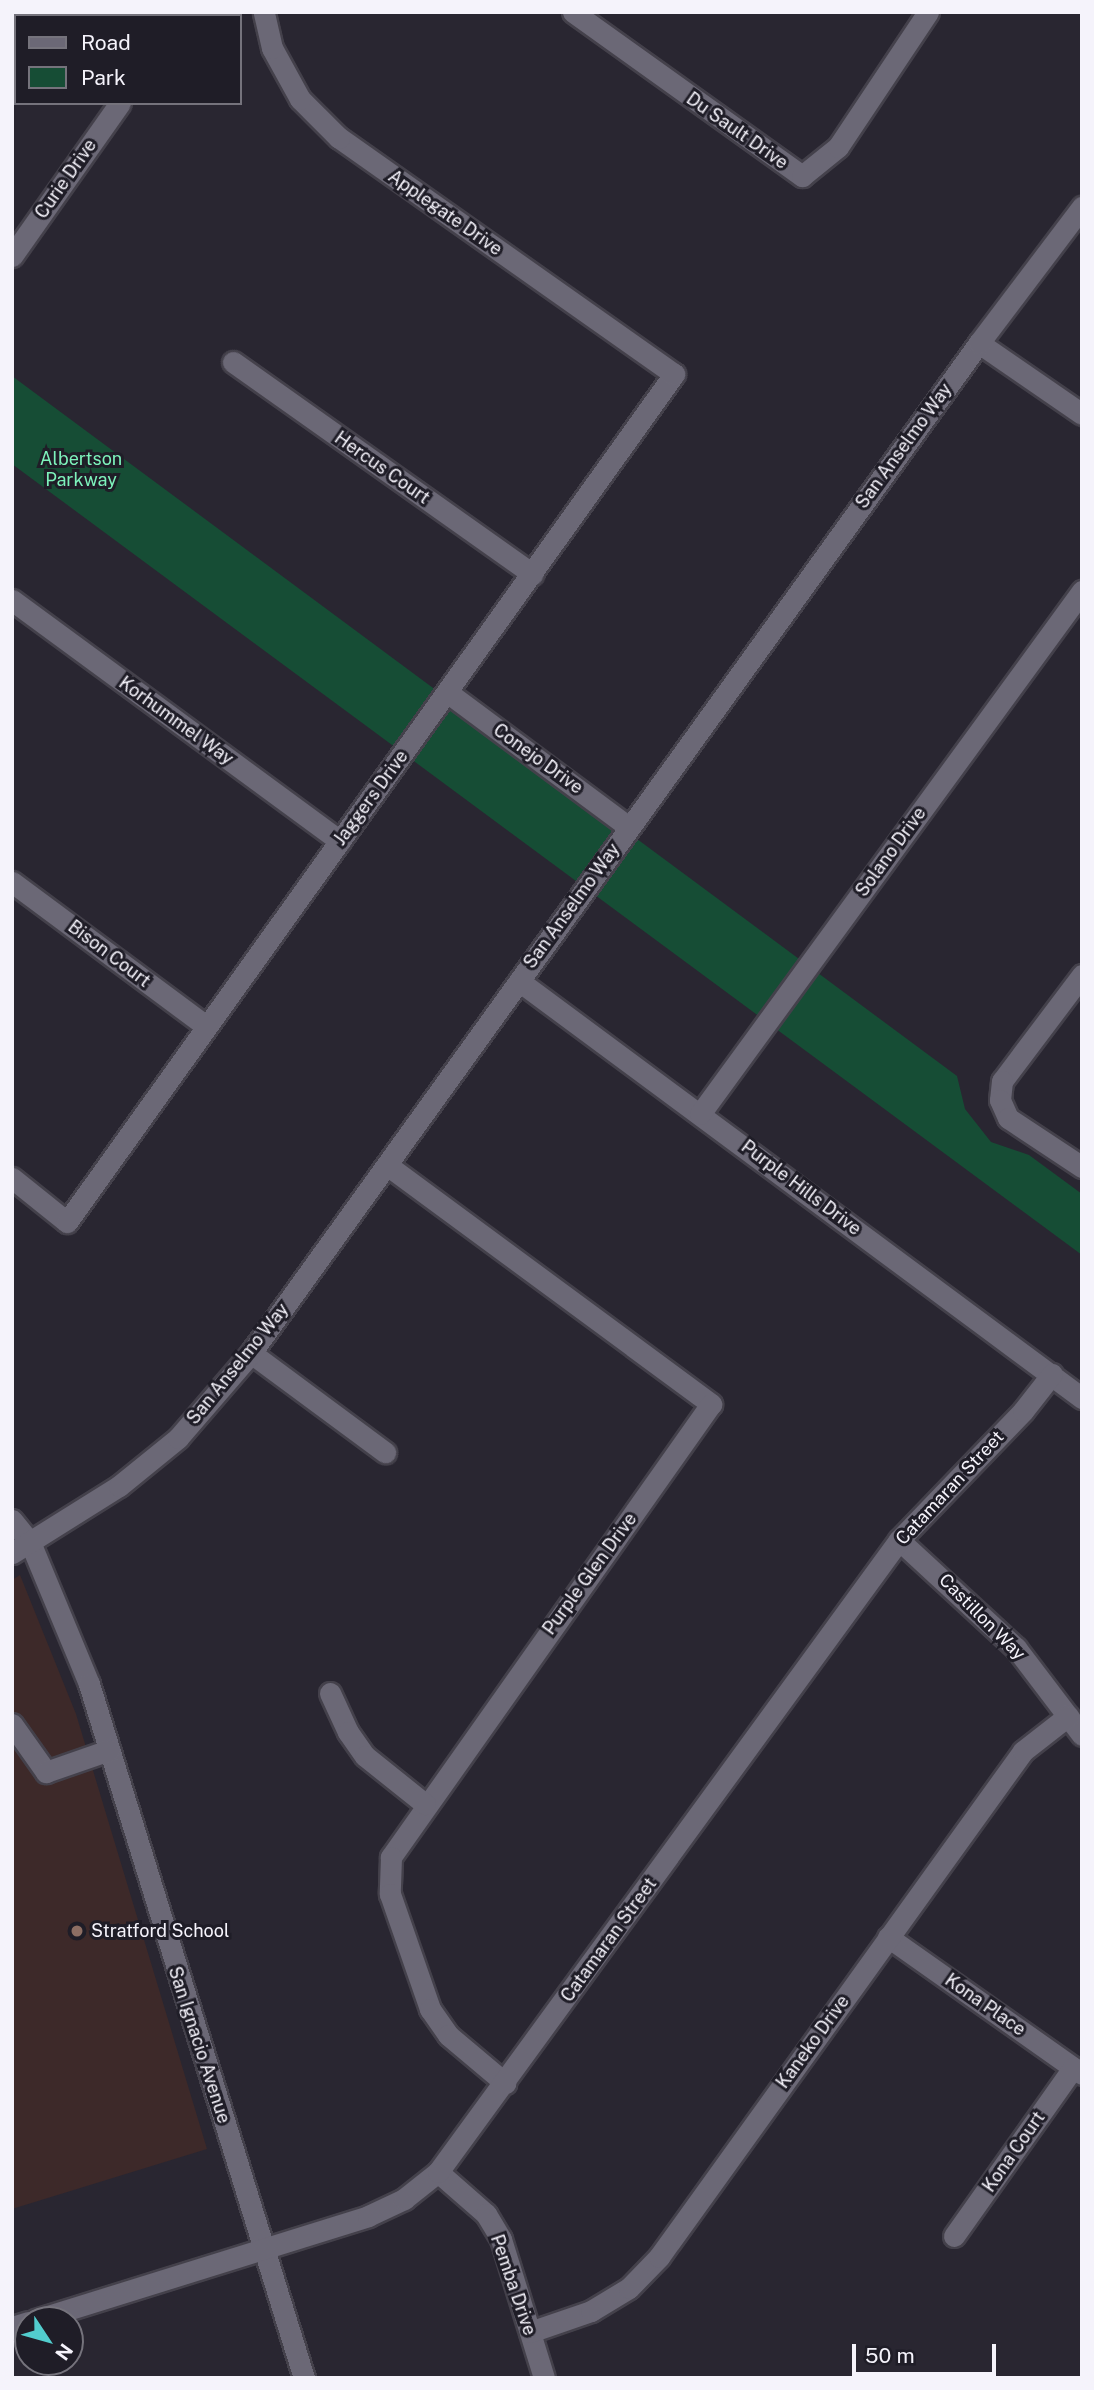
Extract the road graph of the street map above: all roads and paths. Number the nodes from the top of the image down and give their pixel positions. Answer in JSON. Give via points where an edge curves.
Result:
{"nodes":[{"id":1,"x":264,"y":12,"type":"edge"},
{"id":2,"x":573,"y":12,"type":"edge"},
{"id":3,"x":928,"y":12,"type":"edge"},
{"id":4,"x":119,"y":105,"type":"edge"},
{"id":5,"x":1082,"y":208,"type":"edge"},
{"id":6,"x":12,"y":256,"type":"edge"},
{"id":7,"x":979,"y":343,"type":"junction"},
{"id":8,"x":233,"y":362,"type":"dead end"},
{"id":9,"x":674,"y":374,"type":"joint"},
{"id":10,"x":1082,"y":414,"type":"edge"},
{"id":11,"x":532,"y":574,"type":"junction"},
{"id":12,"x":1082,"y":591,"type":"edge"},
{"id":13,"x":12,"y":600,"type":"edge"},
{"id":14,"x":447,"y":692,"type":"junction"},
{"id":15,"x":629,"y":827,"type":"junction"},
{"id":16,"x":340,"y":841,"type":"junction"},
{"id":17,"x":12,"y":882,"type":"edge"},
{"id":18,"x":1082,"y":975,"type":"edge"},
{"id":19,"x":519,"y":981,"type":"junction"},
{"id":20,"x":206,"y":1026,"type":"junction"},
{"id":21,"x":700,"y":1114,"type":"junction"},
{"id":22,"x":387,"y":1165,"type":"junction"},
{"id":23,"x":1082,"y":1167,"type":"edge"},
{"id":24,"x":12,"y":1178,"type":"edge"},
{"id":25,"x":251,"y":1353,"type":"junction"},
{"id":26,"x":1052,"y":1374,"type":"junction"},
{"id":27,"x":1082,"y":1398,"type":"edge"},
{"id":28,"x":385,"y":1452,"type":"dead end"},
{"id":29,"x":12,"y":1520,"type":"edge"},
{"id":30,"x":899,"y":1540,"type":"junction"},
{"id":31,"x":21,"y":1547,"type":"edge"},
{"id":32,"x":330,"y":1693,"type":"dead end"},
{"id":33,"x":1068,"y":1716,"type":"junction"},
{"id":34,"x":12,"y":1724,"type":"edge"},
{"id":35,"x":1082,"y":1735,"type":"edge"},
{"id":36,"x":109,"y":1750,"type":"junction"},
{"id":37,"x":425,"y":1804,"type":"junction"},
{"id":38,"x":888,"y":1937,"type":"junction"},
{"id":39,"x":1077,"y":2071,"type":"edge"},
{"id":40,"x":505,"y":2084,"type":"junction"},
{"id":41,"x":438,"y":2172,"type":"junction"},
{"id":42,"x":954,"y":2236,"type":"dead end"},
{"id":43,"x":265,"y":2248,"type":"junction"},
{"id":44,"x":80,"y":2306,"type":"edge"},
{"id":45,"x":530,"y":2332,"type":"junction"},
{"id":46,"x":304,"y":2378,"type":"edge"},
{"id":47,"x":544,"y":2378,"type":"edge"}],
"edges":[{"from":1,"to":9,"type":"street","name":"Applegate Drive","via":[[272,48],[300,99],[339,138]]},
{"from":2,"to":3,"type":"street","name":"Du Sault Drive","via":[[802,176],[838,147]]},
{"from":4,"to":6,"type":"street","name":"Curie Drive"},
{"from":5,"to":7,"type":"street","name":"San Anselmo Way"},
{"from":7,"to":10,"type":"street"},
{"from":7,"to":15,"type":"street","name":"San Anselmo Way"},
{"from":8,"to":11,"type":"street","name":"Hercus Court"},
{"from":9,"to":11,"type":"street","name":"Jaggers Drive"},
{"from":11,"to":14,"type":"street","name":"Jaggers Drive"},
{"from":12,"to":21,"type":"street","name":"Solano Drive"},
{"from":13,"to":16,"type":"street","name":"Korhummel Way"},
{"from":14,"to":15,"type":"street","name":"Conejo Drive"},
{"from":14,"to":16,"type":"street","name":"Jaggers Drive"},
{"from":15,"to":19,"type":"street","name":"San Anselmo Way"},
{"from":16,"to":20,"type":"street","name":"Jaggers Drive"},
{"from":17,"to":20,"type":"street","name":"Bison Court"},
{"from":18,"to":23,"type":"street","via":[[1002,1081],[1000,1100],[1008,1118]]},
{"from":19,"to":21,"type":"street","name":"Purple Hills Drive"},
{"from":19,"to":22,"type":"street","name":"San Anselmo Way"},
{"from":20,"to":24,"type":"street","name":"Jaggers Drive","via":[[67,1222]]},
{"from":21,"to":26,"type":"street","name":"Purple Hills Drive"},
{"from":22,"to":25,"type":"street","name":"San Anselmo Way"},
{"from":22,"to":37,"type":"street","name":"Purple Glen Drive","via":[[711,1404]]},
{"from":25,"to":28,"type":"street"},
{"from":25,"to":31,"type":"street","name":"San Anselmo Way","via":[[178,1438],[119,1486]]},
{"from":26,"to":27,"type":"street","name":"Purple Hills Drive"},
{"from":26,"to":30,"type":"street","name":"Catamaran Street","via":[[1023,1411]]},
{"from":29,"to":31,"type":"street","name":"San Ignacio Avenue"},
{"from":30,"to":33,"type":"street","name":"Castillon Way","via":[[1016,1648]]},
{"from":30,"to":40,"type":"street","name":"Catamaran Street"},
{"from":31,"to":36,"type":"street","name":"San Ignacio Avenue","via":[[89,1684]]},
{"from":32,"to":37,"type":"street","via":[[365,1756]]},
{"from":33,"to":35,"type":"street","name":"Castillon Way"},
{"from":33,"to":38,"type":"street","name":"Kaneko Drive","via":[[1023,1751]]},
{"from":34,"to":36,"type":"street","via":[[46,1772]]},
{"from":36,"to":43,"type":"street","name":"San Ignacio Avenue"},
{"from":37,"to":40,"type":"street","name":"Purple Glen Drive","via":[[391,1857],[390,1894],[430,2009],[448,2035]]},
{"from":38,"to":39,"type":"street","name":"Kona Place"},
{"from":38,"to":45,"type":"street","name":"Kaneko Drive","via":[[659,2257],[629,2288],[591,2311]]},
{"from":39,"to":42,"type":"street","name":"Kona Court"},
{"from":40,"to":41,"type":"street","name":"Catamaran Street"},
{"from":41,"to":43,"type":"street","name":"Catamaran Street","via":[[404,2199],[368,2216]]},
{"from":41,"to":45,"type":"street","name":"Pemba Drive","via":[[486,2214],[500,2239]]},
{"from":43,"to":44,"type":"street","name":"Catamaran Street"},
{"from":43,"to":46,"type":"street","name":"San Ignacio Avenue"},
{"from":45,"to":47,"type":"street","name":"Pemba Drive"}]}
